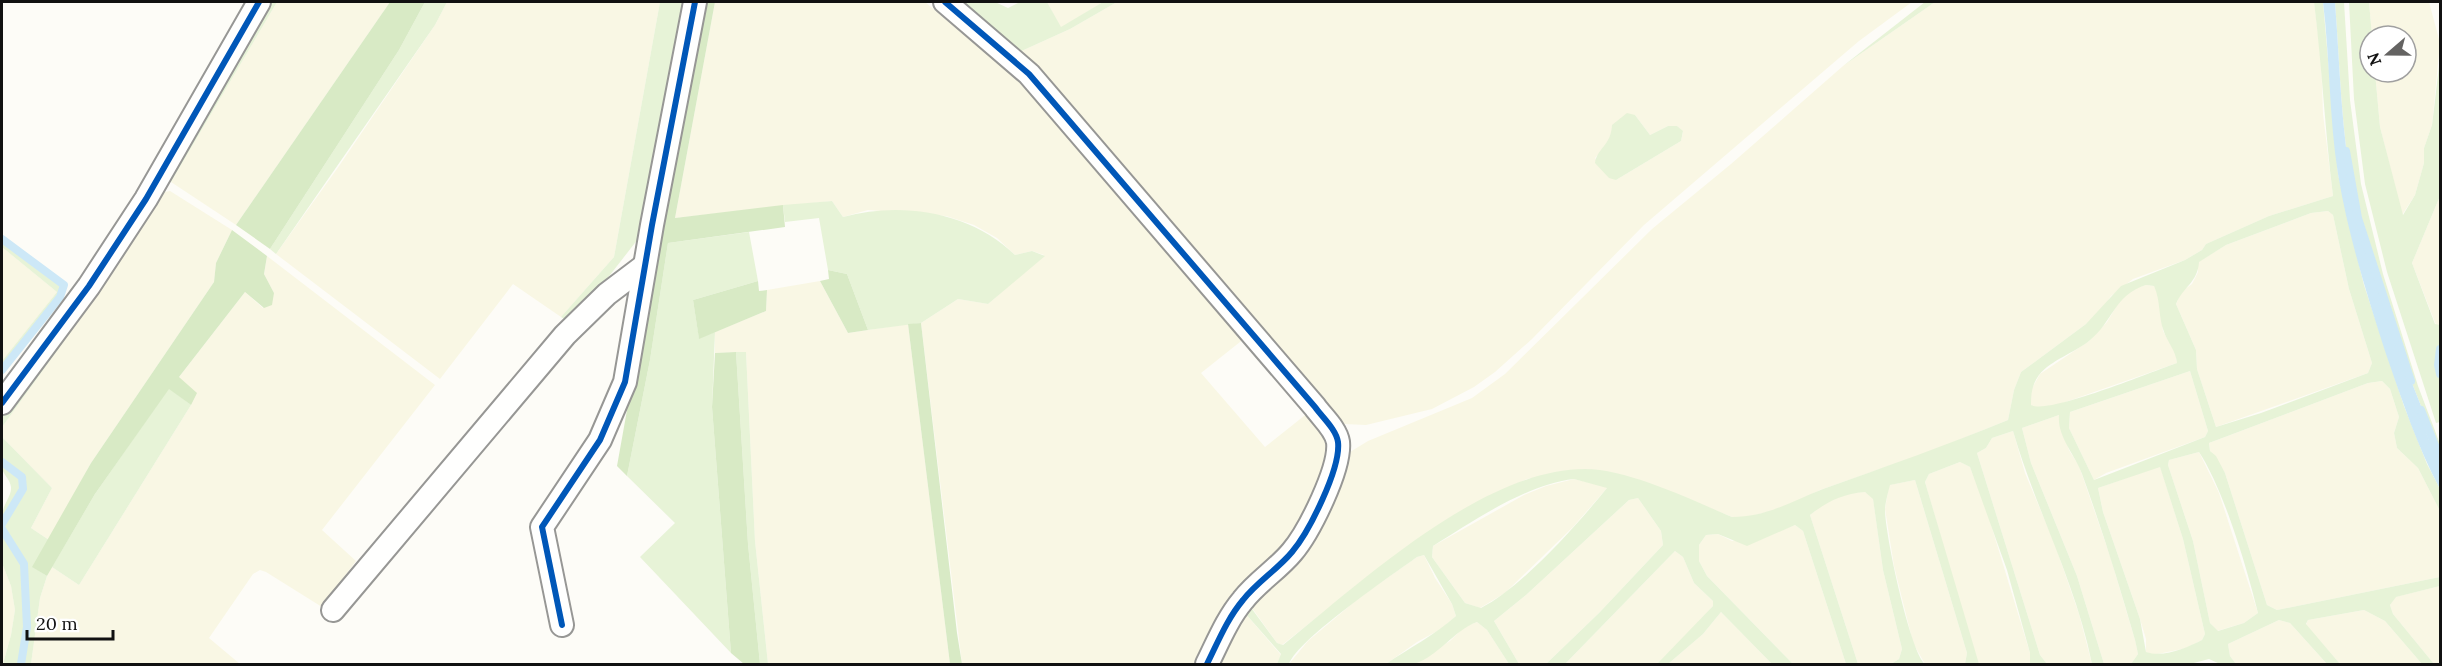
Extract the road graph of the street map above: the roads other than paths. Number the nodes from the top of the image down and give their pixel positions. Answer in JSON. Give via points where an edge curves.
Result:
{"nodes":[{"id":1,"x":259,"y":2,"type":"edge"},
{"id":2,"x":695,"y":2,"type":"edge"},
{"id":3,"x":945,"y":2,"type":"edge"},
{"id":4,"x":645,"y":266,"type":"junction"},
{"id":5,"x":2,"y":403,"type":"edge"},
{"id":6,"x":333,"y":610,"type":"dead end"},
{"id":7,"x":562,"y":625,"type":"dead end"},
{"id":8,"x":1207,"y":664,"type":"edge"}],
"edges":[{"from":1,"to":5,"type":"street","via":[[146,199],[89,286]]},
{"from":2,"to":4,"type":"street"},
{"from":3,"to":8,"type":"street","via":[[1036,82],[1315,407],[1338,442],[1323,499],[1313,520],[1292,552],[1244,598]]},
{"from":4,"to":6,"type":"street","via":[[607,294],[565,335]]},
{"from":4,"to":7,"type":"street","via":[[625,382],[600,440],[542,527]]}]}
